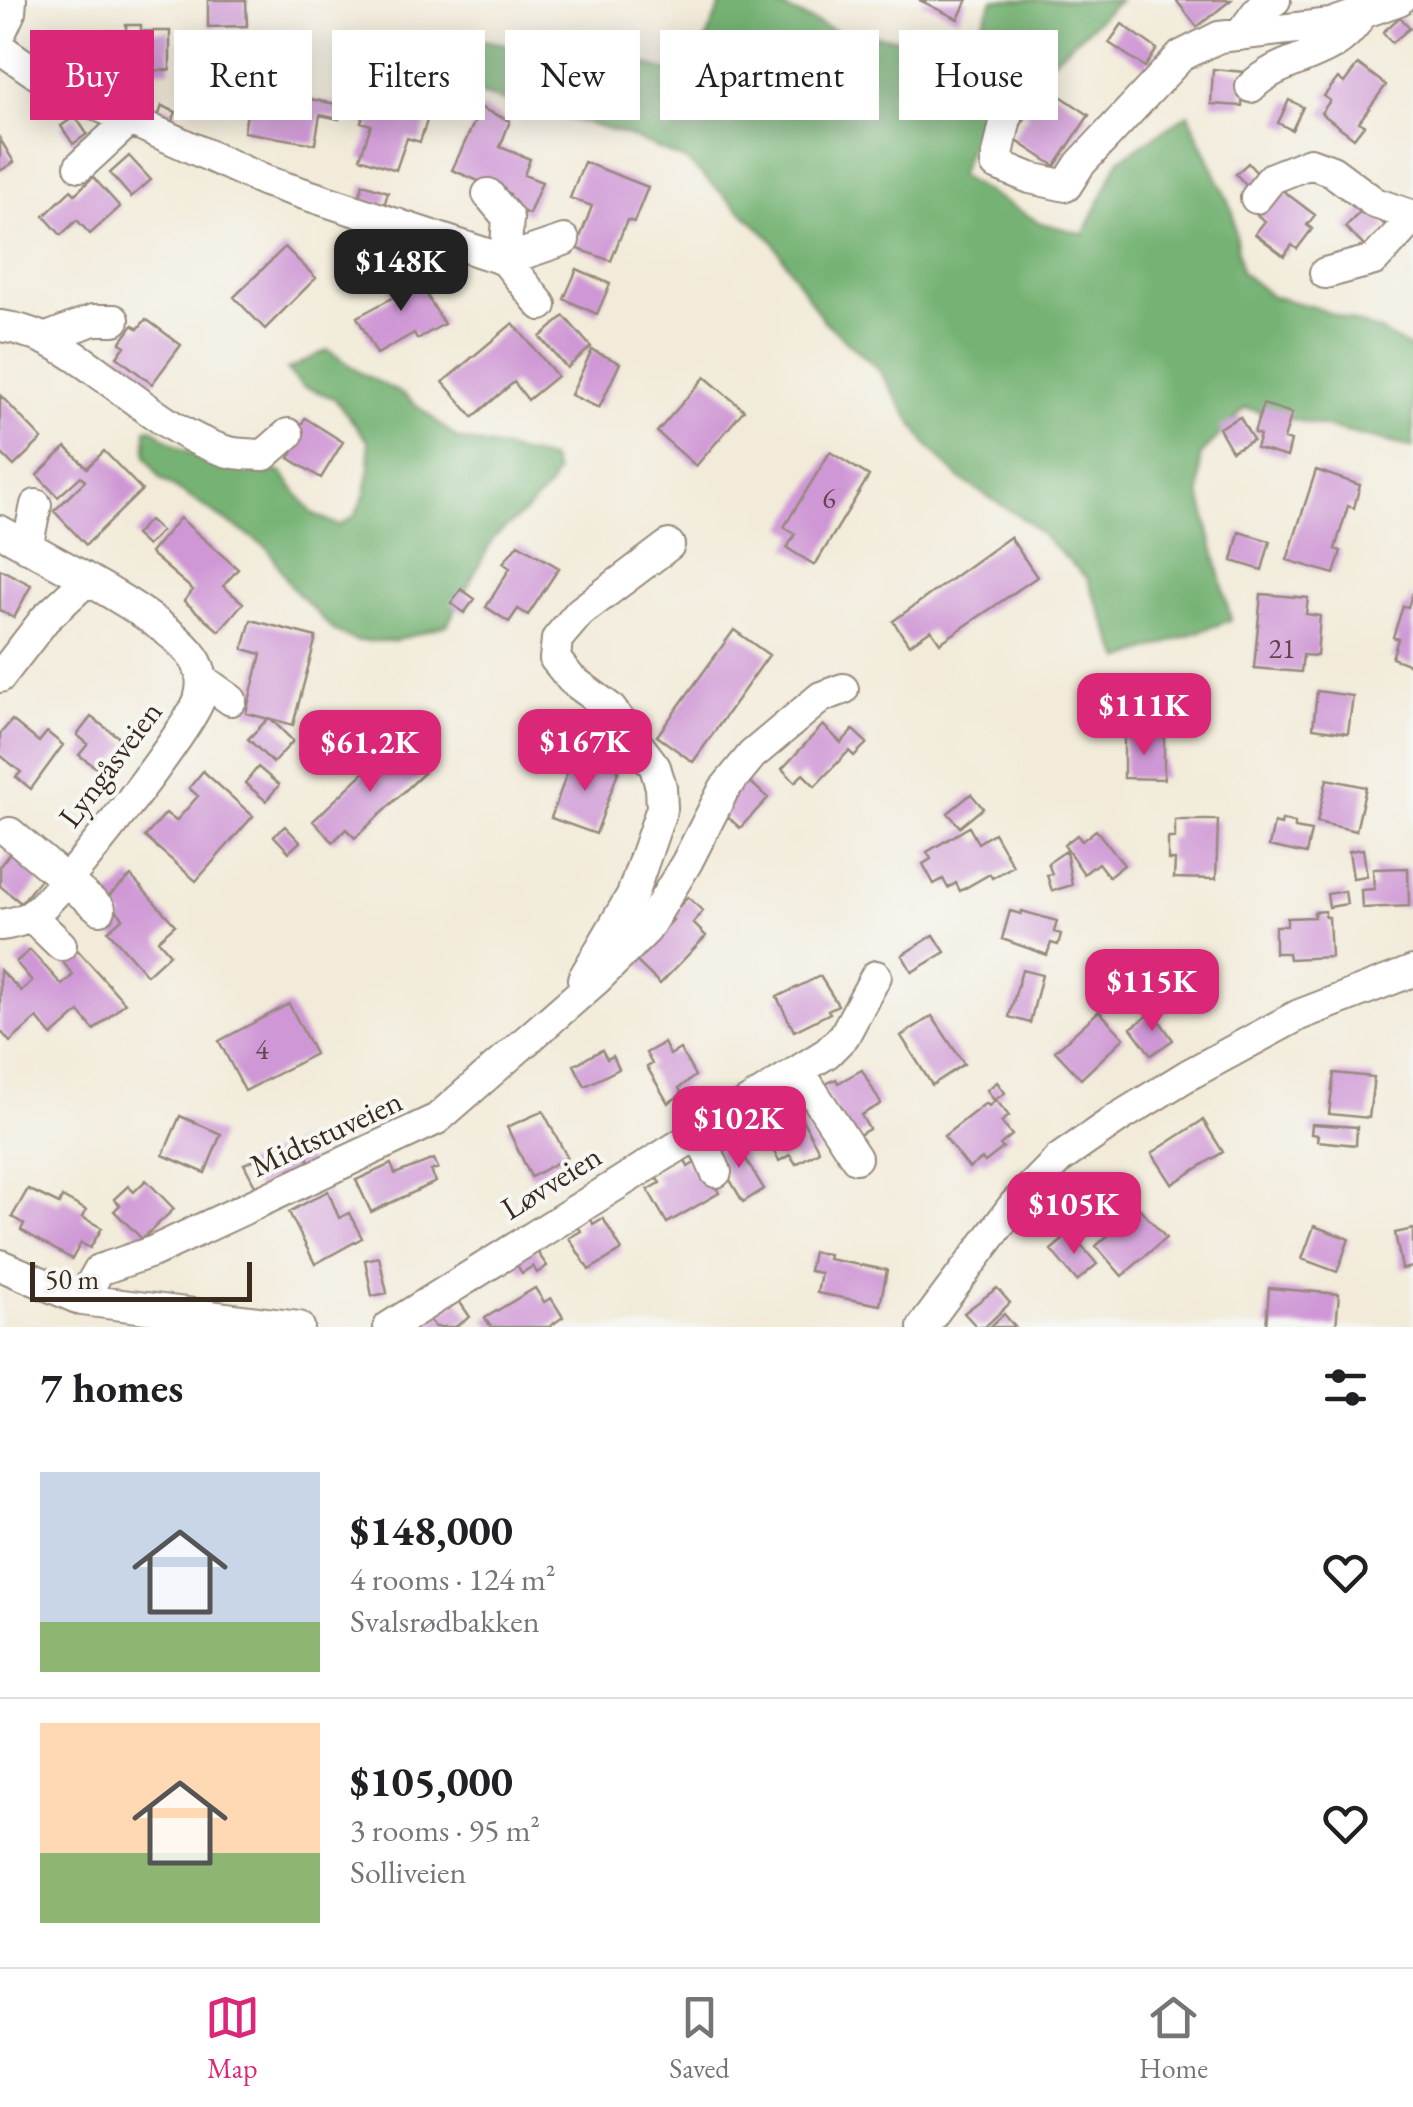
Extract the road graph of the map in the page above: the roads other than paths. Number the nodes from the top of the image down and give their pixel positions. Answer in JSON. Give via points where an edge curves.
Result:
{"nodes":[{"id":1,"x":10,"y":0,"type":"edge"},
{"id":2,"x":1274,"y":0,"type":"edge"},
{"id":3,"x":1399,"y":0,"type":"edge"},
{"id":4,"x":1360,"y":16,"type":"junction"},
{"id":5,"x":0,"y":34,"type":"edge"},
{"id":6,"x":1230,"y":36,"type":"junction"},
{"id":7,"x":0,"y":48,"type":"edge"},
{"id":8,"x":30,"y":69,"type":"edge"},
{"id":9,"x":1251,"y":88,"type":"dead end"},
{"id":10,"x":130,"y":120,"type":"edge"},
{"id":11,"x":133,"y":120,"type":"edge"},
{"id":12,"x":1006,"y":120,"type":"edge"},
{"id":13,"x":80,"y":166,"type":"dead end"},
{"id":14,"x":488,"y":194,"type":"dead end"},
{"id":15,"x":1256,"y":198,"type":"dead end"},
{"id":16,"x":1413,"y":217,"type":"edge"},
{"id":17,"x":397,"y":224,"type":"junction"},
{"id":18,"x":564,"y":240,"type":"dead end"},
{"id":19,"x":505,"y":260,"type":"junction"},
{"id":20,"x":396,"y":266,"type":"dead end"},
{"id":21,"x":1325,"y":273,"type":"dead end"},
{"id":22,"x":541,"y":305,"type":"dead end"},
{"id":23,"x":114,"y":320,"type":"dead end"},
{"id":24,"x":0,"y":326,"type":"edge"},
{"id":25,"x":47,"y":338,"type":"junction"},
{"id":26,"x":288,"y":434,"type":"dead end"},
{"id":27,"x":36,"y":505,"type":"dead end"},
{"id":28,"x":0,"y":531,"type":"edge"},
{"id":29,"x":669,"y":545,"type":"dead end"},
{"id":30,"x":27,"y":547,"type":"junction"},
{"id":31,"x":86,"y":581,"type":"junction"},
{"id":32,"x":0,"y":678,"type":"edge"},
{"id":33,"x":203,"y":680,"type":"junction"},
{"id":34,"x":843,"y":690,"type":"dead end"},
{"id":35,"x":231,"y":700,"type":"dead end"},
{"id":36,"x":10,"y":833,"type":"dead end"},
{"id":37,"x":66,"y":879,"type":"junction"},
{"id":38,"x":100,"y":909,"type":"dead end"},
{"id":39,"x":31,"y":916,"type":"junction"},
{"id":40,"x":5,"y":937,"type":"edge"},
{"id":41,"x":61,"y":946,"type":"dead end"},
{"id":42,"x":1413,"y":971,"type":"edge"},
{"id":43,"x":876,"y":976,"type":"dead end"},
{"id":44,"x":580,"y":992,"type":"junction"},
{"id":45,"x":800,"y":1070,"type":"junction"},
{"id":46,"x":700,"y":1133,"type":"junction"},
{"id":47,"x":856,"y":1158,"type":"dead end"},
{"id":48,"x":716,"y":1172,"type":"dead end"},
{"id":49,"x":0,"y":1265,"type":"edge"},
{"id":50,"x":82,"y":1300,"type":"junction"},
{"id":51,"x":299,"y":1327,"type":"edge"},
{"id":52,"x":389,"y":1327,"type":"edge"},
{"id":53,"x":923,"y":1327,"type":"edge"}],
"edges":[{"from":1,"to":5,"type":"street"},
{"from":2,"to":6,"type":"street"},
{"from":3,"to":4,"type":"street"},
{"from":4,"to":6,"type":"street"},
{"from":4,"to":9,"type":"street","via":[[1347,37],[1270,70]]},
{"from":6,"to":12,"type":"street","via":[[1181,56],[1066,186],[996,164]]},
{"from":7,"to":8,"type":"street"},
{"from":10,"to":13,"type":"street"},
{"from":11,"to":17,"type":"street","via":[[265,181]]},
{"from":14,"to":19,"type":"street","via":[[508,218]]},
{"from":15,"to":16,"type":"street","via":[[1272,178],[1310,162],[1375,203]]},
{"from":16,"to":21,"type":"street","via":[[1374,260]]},
{"from":17,"to":19,"type":"street"},
{"from":17,"to":20,"type":"street"},
{"from":18,"to":19,"type":"street"},
{"from":19,"to":22,"type":"street"},
{"from":23,"to":25,"type":"street","via":[[93,320]]},
{"from":24,"to":25,"type":"street"},
{"from":25,"to":26,"type":"street","via":[[155,416],[210,445],[264,455]]},
{"from":27,"to":30,"type":"street"},
{"from":28,"to":30,"type":"street"},
{"from":29,"to":44,"type":"street","name":"Midtstuveien","via":[[580,612],[556,640],[555,659],[610,708],[656,767],[662,808],[632,894]]},
{"from":30,"to":31,"type":"street"},
{"from":31,"to":32,"type":"street"},
{"from":31,"to":33,"type":"street","via":[[185,631]]},
{"from":33,"to":35,"type":"street"},
{"from":33,"to":37,"type":"street","name":"Lyngåsveien","via":[[180,737],[130,819]]},
{"from":34,"to":44,"type":"street","name":"Midtstuveien","via":[[821,697],[752,755],[724,789],[646,930]]},
{"from":36,"to":37,"type":"street"},
{"from":37,"to":38,"type":"street"},
{"from":37,"to":39,"type":"street","name":"Lyngåsveien"},
{"from":39,"to":40,"type":"street","name":"Lyngåsveien"},
{"from":39,"to":41,"type":"street"},
{"from":42,"to":53,"type":"street","via":[[1286,1022],[1188,1075],[1059,1160],[1014,1206]]},
{"from":43,"to":45,"type":"street","name":"Løvveien","via":[[844,1036]]},
{"from":44,"to":50,"type":"street","name":"Midtstuveien","via":[[438,1119],[152,1252],[98,1270]]},
{"from":45,"to":46,"type":"street","name":"Løvveien","via":[[742,1124]]},
{"from":45,"to":47,"type":"street"},
{"from":46,"to":48,"type":"street"},
{"from":46,"to":52,"type":"street","name":"Løvveien"},
{"from":49,"to":50,"type":"street"},
{"from":50,"to":51,"type":"street"}]}
